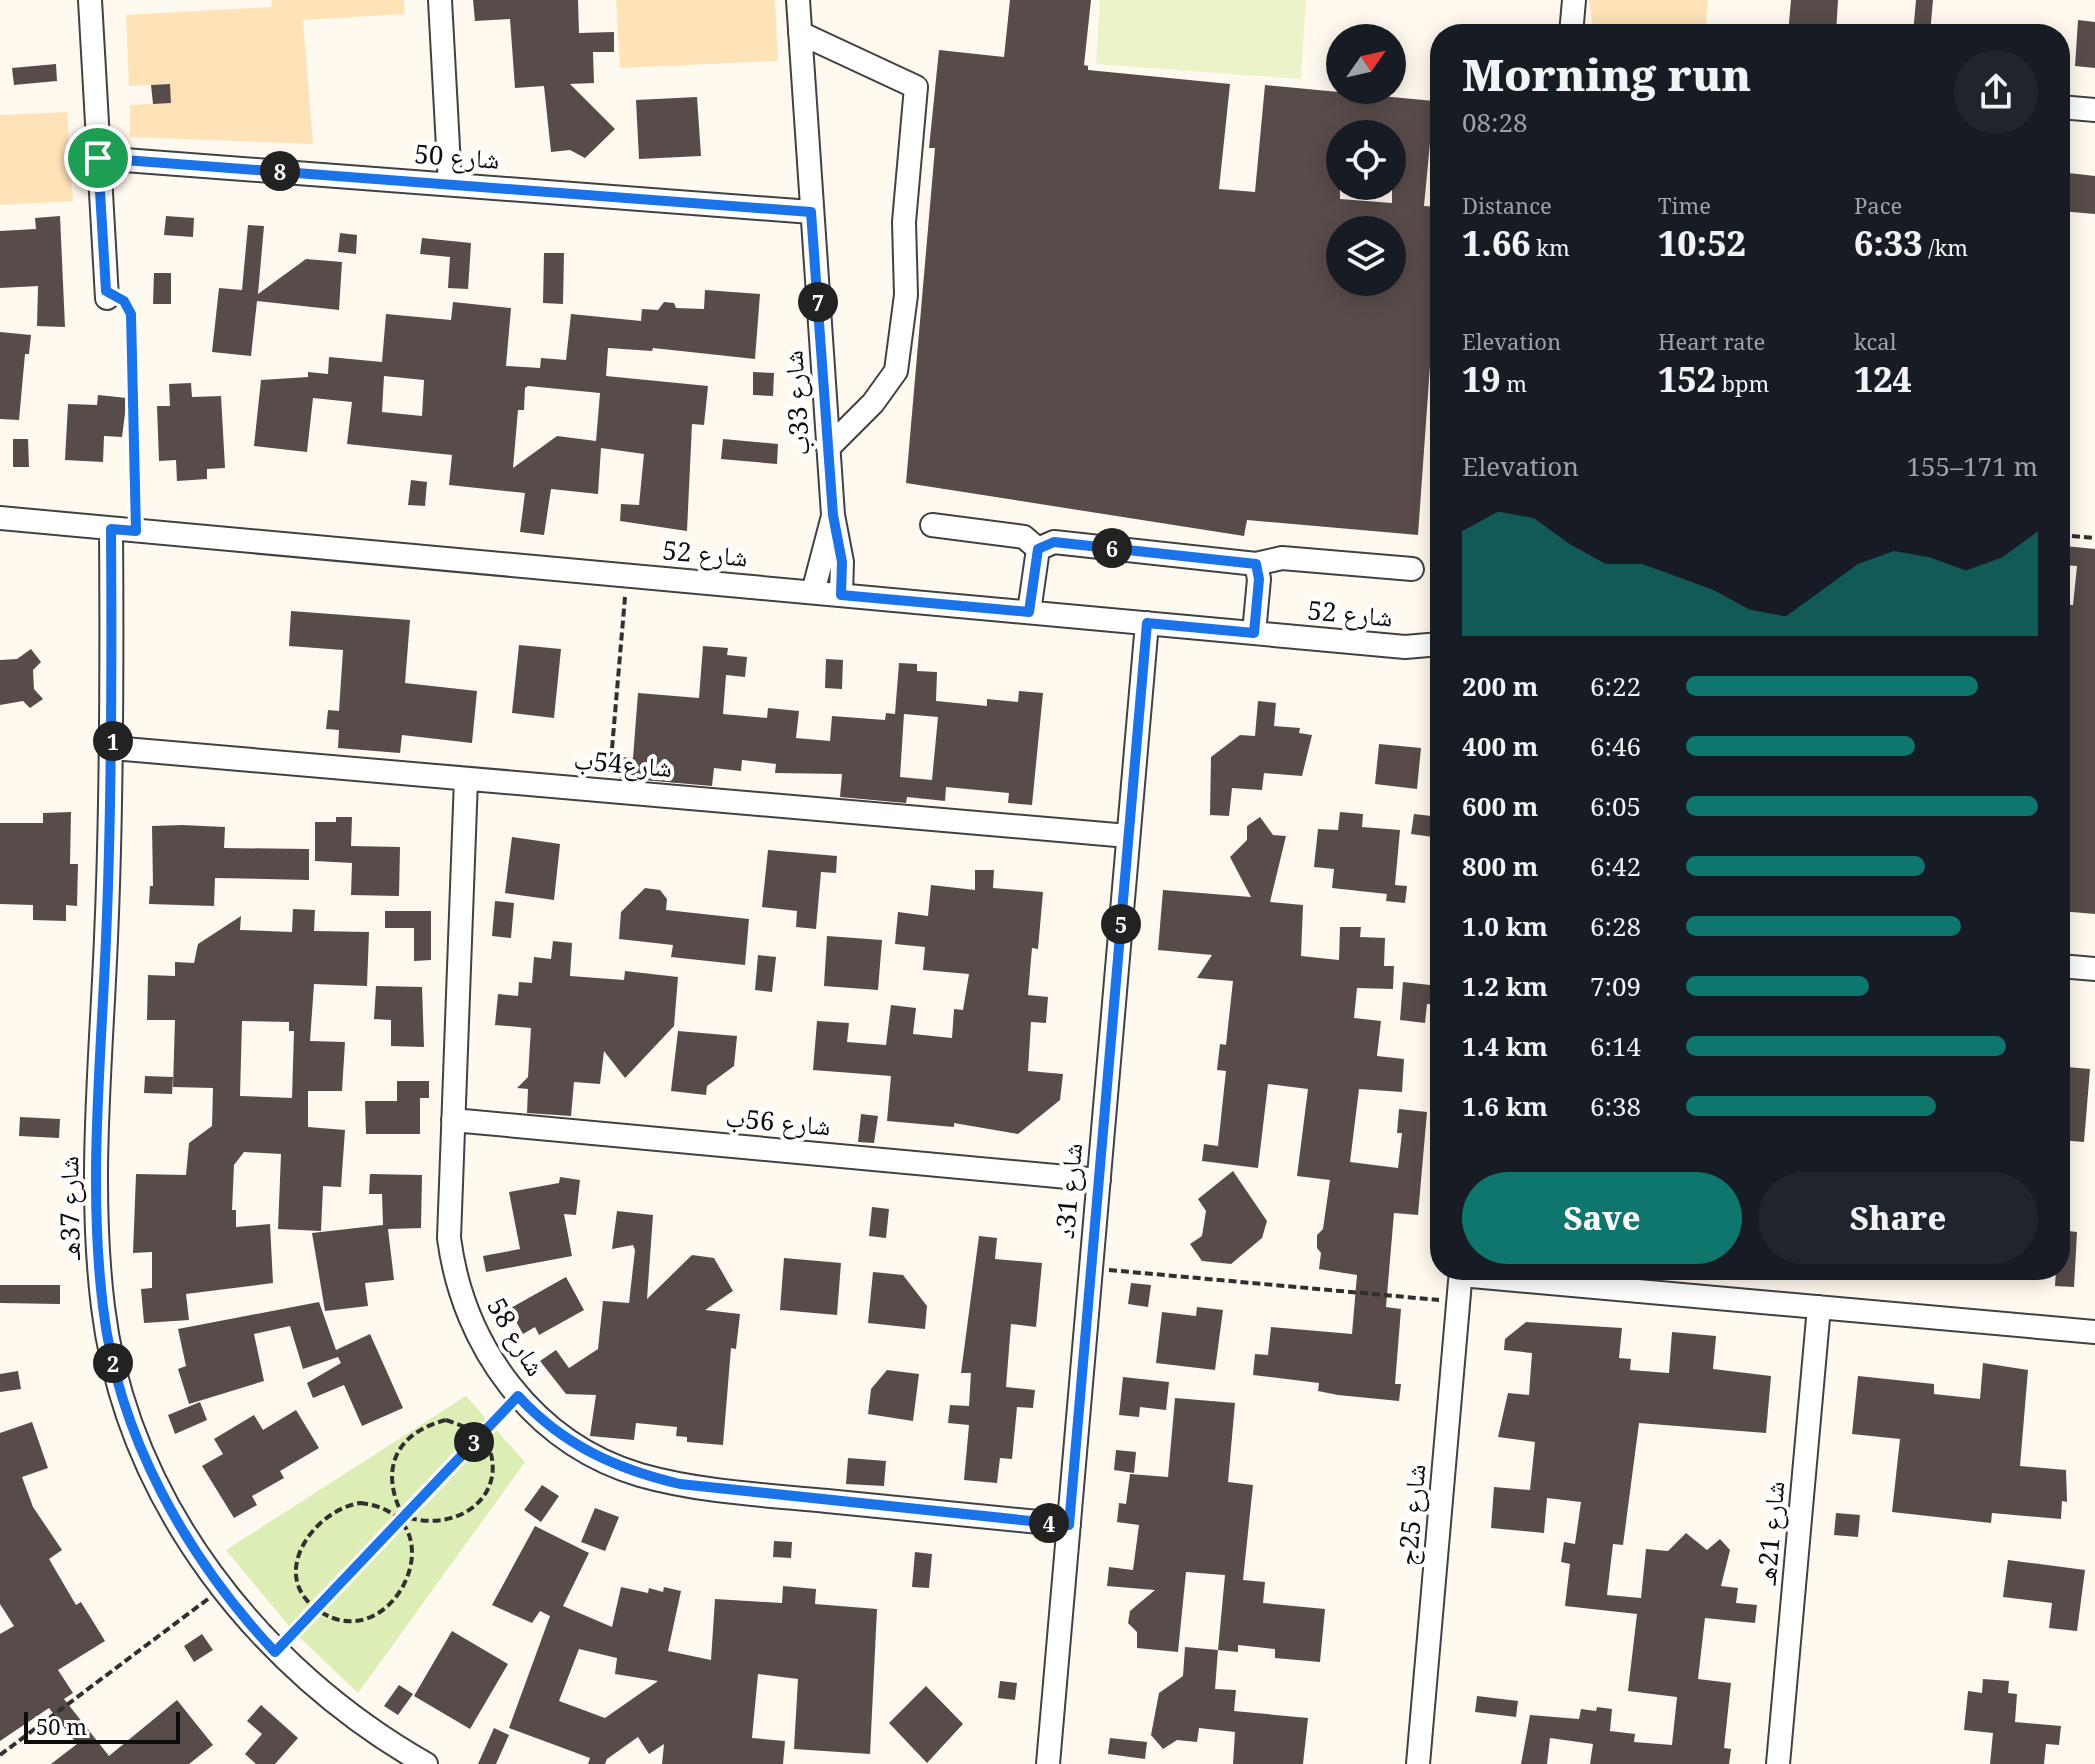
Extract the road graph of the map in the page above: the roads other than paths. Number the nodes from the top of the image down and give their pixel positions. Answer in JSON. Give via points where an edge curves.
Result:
{"nodes":[{"id":1,"x":90,"y":0,"type":"edge"},
{"id":2,"x":440,"y":0,"type":"edge"},
{"id":3,"x":798,"y":0,"type":"edge"},
{"id":4,"x":1574,"y":0,"type":"edge"},
{"id":5,"x":1572,"y":24,"type":"edge"},
{"id":6,"x":800,"y":33,"type":"junction"},
{"id":7,"x":2070,"y":108,"type":"edge"},
{"id":8,"x":2095,"y":110,"type":"edge"},
{"id":9,"x":98,"y":158,"type":"junction"},
{"id":10,"x":450,"y":184,"type":"junction"},
{"id":11,"x":811,"y":212,"type":"junction"},
{"id":12,"x":107,"y":294,"type":"road end"},
{"id":13,"x":828,"y":448,"type":"junction"},
{"id":14,"x":833,"y":515,"type":"junction"},
{"id":15,"x":0,"y":518,"type":"edge"},
{"id":16,"x":932,"y":525,"type":"dead end"},
{"id":17,"x":111,"y":529,"type":"junction"},
{"id":18,"x":1038,"y":549,"type":"junction"},
{"id":19,"x":1256,"y":564,"type":"junction"},
{"id":20,"x":1412,"y":569,"type":"dead end"},
{"id":21,"x":813,"y":592,"type":"junction"},
{"id":22,"x":841,"y":595,"type":"junction"},
{"id":23,"x":1029,"y":612,"type":"junction"},
{"id":24,"x":1147,"y":623,"type":"junction"},
{"id":25,"x":1254,"y":633,"type":"junction"},
{"id":26,"x":1430,"y":645,"type":"edge"},
{"id":27,"x":1405,"y":647,"type":"junction"},
{"id":28,"x":1430,"y":654,"type":"edge"},
{"id":29,"x":113,"y":748,"type":"junction"},
{"id":30,"x":466,"y":779,"type":"junction"},
{"id":31,"x":1128,"y":836,"type":"junction"},
{"id":32,"x":2070,"y":967,"type":"edge"},
{"id":33,"x":2095,"y":969,"type":"edge"},
{"id":34,"x":453,"y":1120,"type":"junction"},
{"id":35,"x":1099,"y":1180,"type":"junction"},
{"id":36,"x":1460,"y":1280,"type":"edge"},
{"id":37,"x":1543,"y":1280,"type":"edge"},
{"id":38,"x":1819,"y":1307,"type":"junction"},
{"id":39,"x":2095,"y":1332,"type":"edge"},
{"id":40,"x":1069,"y":1525,"type":"junction"},
{"id":41,"x":426,"y":1764,"type":"edge"},
{"id":42,"x":1048,"y":1764,"type":"edge"},
{"id":43,"x":1418,"y":1764,"type":"edge"},
{"id":44,"x":1778,"y":1764,"type":"edge"}],
"edges":[{"from":1,"to":9,"type":"street"},
{"from":2,"to":10,"type":"street"},
{"from":3,"to":6,"type":"street","name":"شارع 33ب"},
{"from":4,"to":5,"type":"street"},
{"from":6,"to":11,"type":"street","name":"شارع 33ب"},
{"from":6,"to":13,"type":"street","via":[[916,87],[904,222],[906,295],[896,371]]},
{"from":7,"to":8,"type":"street"},
{"from":9,"to":10,"type":"street","name":"شارع 50"},
{"from":9,"to":12,"type":"street"},
{"from":10,"to":11,"type":"street","name":"شارع 50"},
{"from":11,"to":13,"type":"street","name":"شارع 33ب"},
{"from":13,"to":14,"type":"street","name":"شارع 33ب"},
{"from":14,"to":21,"type":"street","name":"شارع 33ب"},
{"from":14,"to":22,"type":"street","name":"شارع 33ب","via":[[842,562]]},
{"from":15,"to":17,"type":"street","name":"شارع 52"},
{"from":16,"to":18,"type":"street","via":[[1024,537]]},
{"from":17,"to":21,"type":"street","name":"شارع 52"},
{"from":17,"to":29,"type":"street","name":"شارع 37هـ"},
{"from":18,"to":19,"type":"street","via":[[1054,542]]},
{"from":18,"to":23,"type":"street"},
{"from":19,"to":20,"type":"street","via":[[1282,558]]},
{"from":19,"to":25,"type":"street"},
{"from":21,"to":22,"type":"street","name":"شارع 52"},
{"from":22,"to":23,"type":"street","name":"شارع 52"},
{"from":23,"to":24,"type":"street","name":"شارع 52"},
{"from":24,"to":25,"type":"street","name":"شارع 52"},
{"from":24,"to":31,"type":"street","name":"شارع 31د"},
{"from":25,"to":27,"type":"street","name":"شارع 52"},
{"from":26,"to":27,"type":"street","name":"شارع 52"},
{"from":27,"to":28,"type":"street","name":"شارع 52"},
{"from":29,"to":30,"type":"street","name":"شارع54ب"},
{"from":29,"to":41,"type":"street","name":"شارع 37هـ","via":[[96,1169],[103,1309],[115,1370],[164,1498],[222,1588],[275,1652],[333,1704]]},
{"from":30,"to":31,"type":"street","name":"شارع54ب"},
{"from":30,"to":34,"type":"street","name":"شارع 58"},
{"from":31,"to":35,"type":"street","name":"شارع 31د"},
{"from":32,"to":33,"type":"street"},
{"from":34,"to":35,"type":"street","name":"شارع 56ب"},
{"from":34,"to":40,"type":"street","name":"شارع 58","via":[[449,1238],[472,1324],[500,1374],[560,1435],[598,1458],[680,1484]]},
{"from":35,"to":40,"type":"street","name":"شارع 31د"},
{"from":36,"to":43,"type":"street","name":"شارع 25ج"},
{"from":37,"to":38,"type":"street"},
{"from":38,"to":39,"type":"street"},
{"from":38,"to":44,"type":"street","name":"شارع 21هـ"},
{"from":40,"to":42,"type":"street","name":"شارع 31د"}]}
